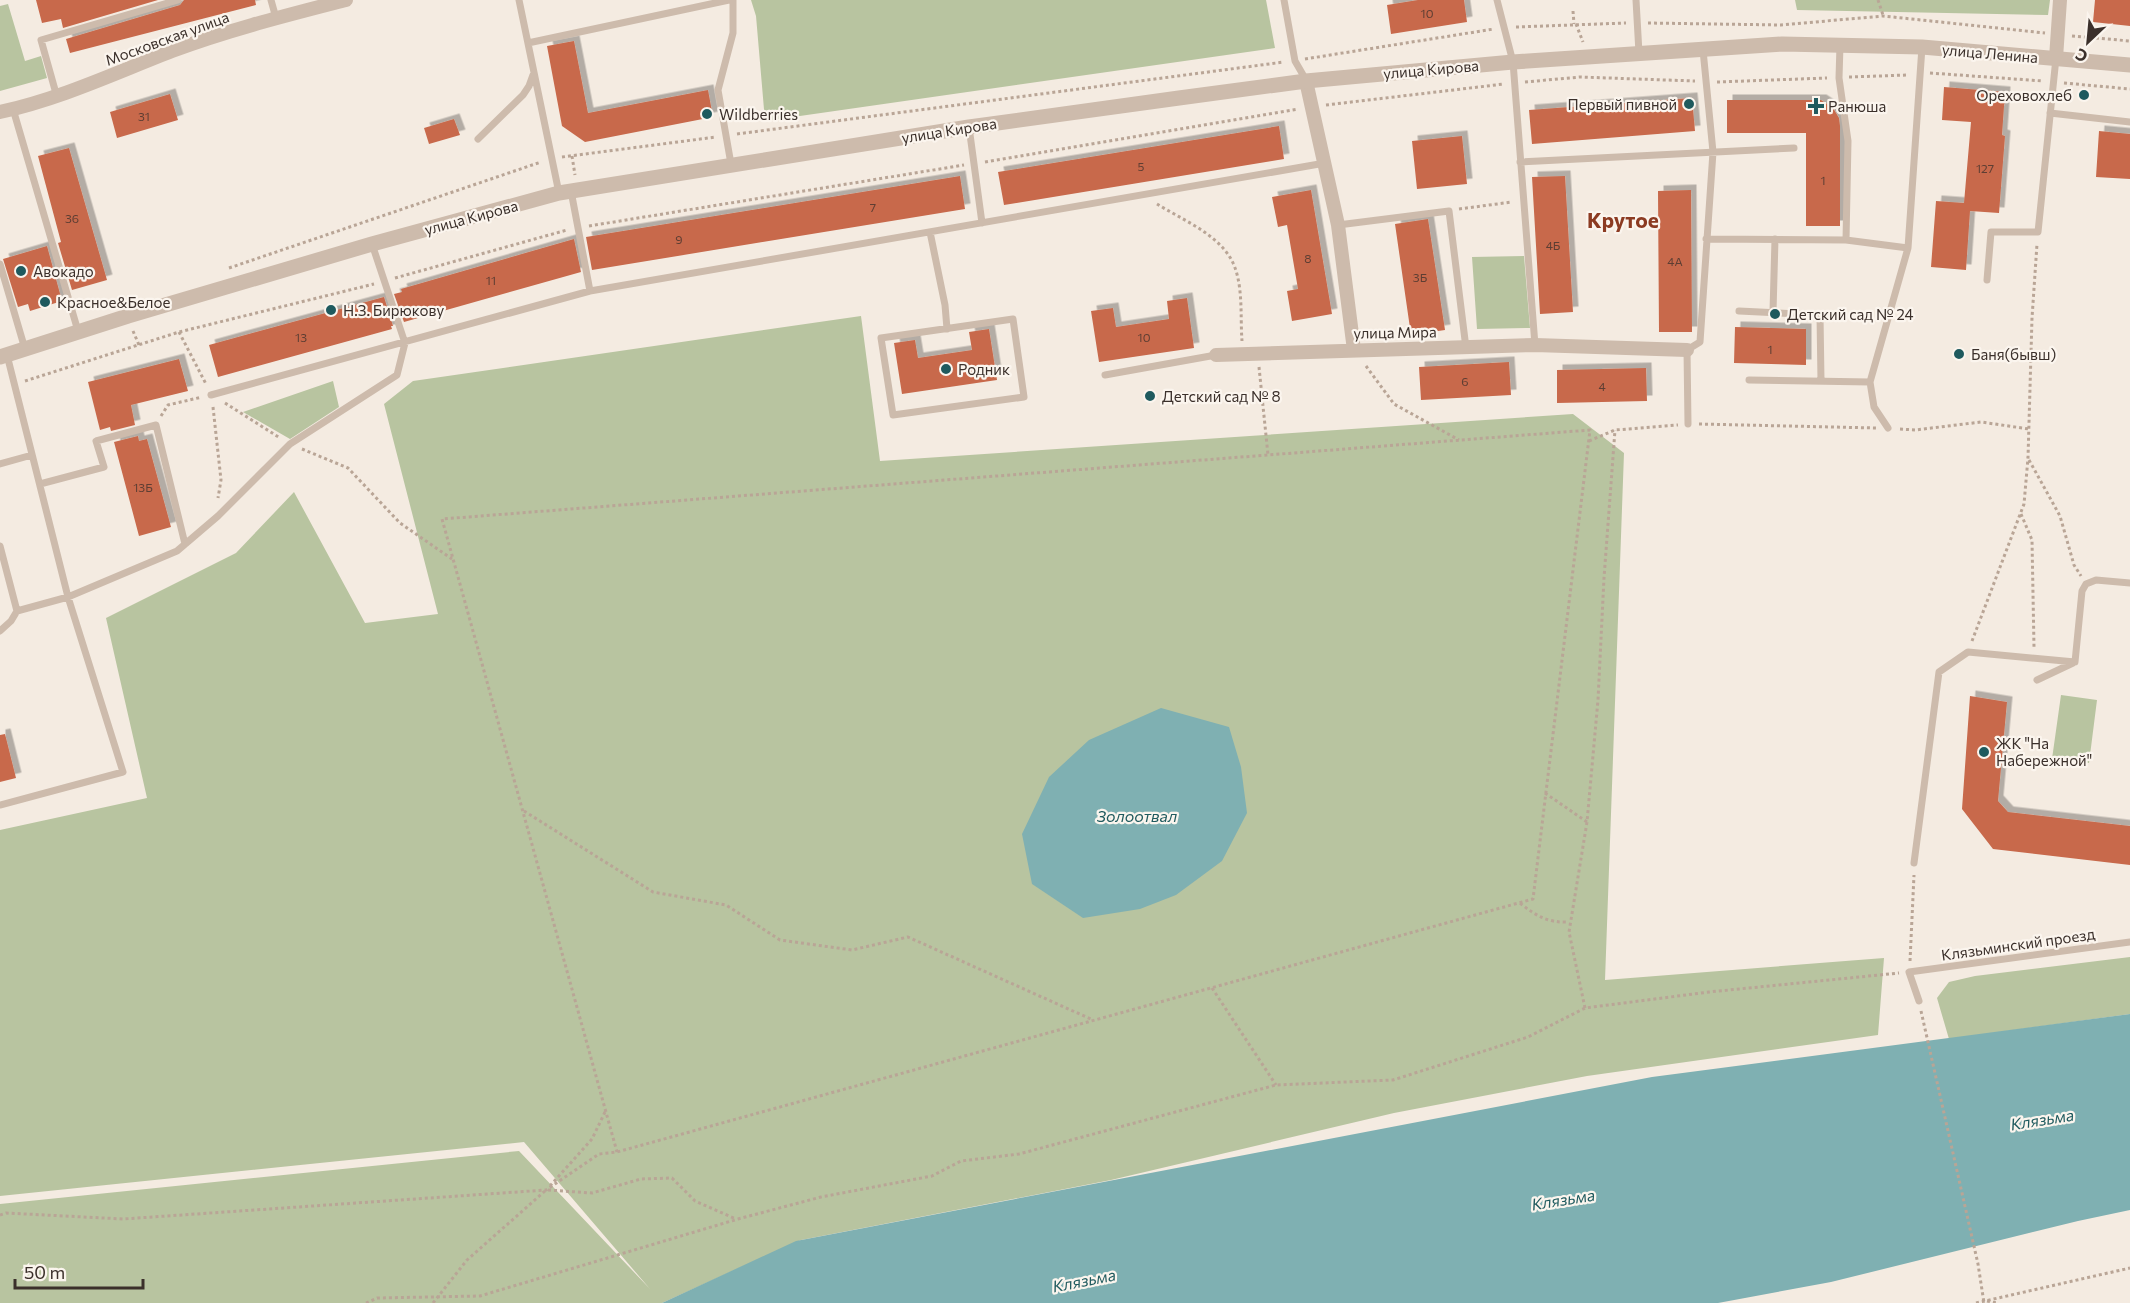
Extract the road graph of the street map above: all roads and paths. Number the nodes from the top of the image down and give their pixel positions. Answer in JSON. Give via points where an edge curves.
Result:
{"nodes":[{"id":1,"x":178,"y":0,"type":"edge"},
{"id":2,"x":271,"y":0,"type":"edge"},
{"id":3,"x":346,"y":0,"type":"edge"},
{"id":4,"x":519,"y":0,"type":"edge"},
{"id":5,"x":731,"y":0,"type":"edge"},
{"id":6,"x":1284,"y":0,"type":"edge"},
{"id":7,"x":1497,"y":0,"type":"edge"},
{"id":8,"x":1636,"y":0,"type":"edge"},
{"id":9,"x":1878,"y":0,"type":"edge"},
{"id":10,"x":2060,"y":0,"type":"edge"},
{"id":11,"x":1574,"y":11,"type":"dead end"},
{"id":12,"x":1883,"y":16,"type":"dead end"},
{"id":13,"x":276,"y":18,"type":"junction"},
{"id":14,"x":1574,"y":24,"type":"dead end"},
{"id":15,"x":528,"y":43,"type":"junction"},
{"id":16,"x":1840,"y":45,"type":"junction"},
{"id":17,"x":1922,"y":47,"type":"junction"},
{"id":18,"x":1703,"y":50,"type":"junction"},
{"id":19,"x":1639,"y":53,"type":"junction"},
{"id":20,"x":2056,"y":58,"type":"junction"},
{"id":21,"x":1513,"y":62,"type":"junction"},
{"id":22,"x":2130,"y":65,"type":"edge"},
{"id":23,"x":534,"y":73,"type":"junction"},
{"id":24,"x":1306,"y":81,"type":"junction"},
{"id":25,"x":1706,"y":82,"type":"junction"},
{"id":26,"x":1514,"y":83,"type":"junction"},
{"id":27,"x":57,"y":97,"type":"junction"},
{"id":28,"x":1312,"y":106,"type":"junction"},
{"id":29,"x":7,"y":111,"type":"edge"},
{"id":30,"x":2050,"y":113,"type":"junction"},
{"id":31,"x":2130,"y":122,"type":"edge"},
{"id":32,"x":969,"y":127,"type":"junction"},
{"id":33,"x":478,"y":139,"type":"dead end"},
{"id":34,"x":1794,"y":148,"type":"dead end"},
{"id":35,"x":1713,"y":152,"type":"junction"},
{"id":36,"x":1520,"y":162,"type":"junction"},
{"id":37,"x":1325,"y":163,"type":"junction"},
{"id":38,"x":731,"y":164,"type":"junction"},
{"id":39,"x":973,"y":164,"type":"junction"},
{"id":40,"x":565,"y":192,"type":"junction"},
{"id":41,"x":1142,"y":195,"type":"junction"},
{"id":42,"x":1523,"y":201,"type":"junction"},
{"id":43,"x":1449,"y":211,"type":"junction"},
{"id":44,"x":982,"y":223,"type":"junction"},
{"id":45,"x":1338,"y":225,"type":"junction"},
{"id":46,"x":577,"y":228,"type":"junction"},
{"id":47,"x":930,"y":232,"type":"junction"},
{"id":48,"x":2038,"y":232,"type":"junction"},
{"id":49,"x":1775,"y":238,"type":"junction"},
{"id":50,"x":1706,"y":239,"type":"junction"},
{"id":51,"x":1846,"y":240,"type":"junction"},
{"id":52,"x":372,"y":244,"type":"junction"},
{"id":53,"x":1908,"y":248,"type":"junction"},
{"id":54,"x":0,"y":264,"type":"edge"},
{"id":55,"x":1987,"y":280,"type":"dead end"},
{"id":56,"x":386,"y":281,"type":"junction"},
{"id":57,"x":590,"y":291,"type":"junction"},
{"id":58,"x":1739,"y":311,"type":"dead end"},
{"id":59,"x":1773,"y":312,"type":"junction"},
{"id":60,"x":947,"y":329,"type":"junction"},
{"id":61,"x":78,"y":331,"type":"junction"},
{"id":62,"x":179,"y":333,"type":"junction"},
{"id":63,"x":405,"y":343,"type":"junction"},
{"id":64,"x":1535,"y":345,"type":"junction"},
{"id":65,"x":1466,"y":348,"type":"junction"},
{"id":66,"x":25,"y":349,"type":"junction"},
{"id":67,"x":1354,"y":350,"type":"junction"},
{"id":68,"x":1687,"y":350,"type":"junction"},
{"id":69,"x":1242,"y":354,"type":"junction"},
{"id":70,"x":1258,"y":354,"type":"junction"},
{"id":71,"x":1216,"y":355,"type":"joint"},
{"id":72,"x":4,"y":356,"type":"edge"},
{"id":73,"x":1105,"y":375,"type":"dead end"},
{"id":74,"x":1749,"y":380,"type":"dead end"},
{"id":75,"x":1821,"y":381,"type":"junction"},
{"id":76,"x":1870,"y":382,"type":"junction"},
{"id":77,"x":15,"y":384,"type":"junction"},
{"id":78,"x":211,"y":395,"type":"junction"},
{"id":79,"x":1689,"y":424,"type":"junction"},
{"id":80,"x":156,"y":425,"type":"junction"},
{"id":81,"x":1888,"y":428,"type":"junction"},
{"id":82,"x":2029,"y":429,"type":"junction"},
{"id":83,"x":1615,"y":430,"type":"junction"},
{"id":84,"x":1460,"y":440,"type":"junction"},
{"id":85,"x":1589,"y":441,"type":"junction"},
{"id":86,"x":290,"y":444,"type":"junction"},
{"id":87,"x":32,"y":455,"type":"junction"},
{"id":88,"x":1268,"y":455,"type":"junction"},
{"id":89,"x":2028,"y":458,"type":"junction"},
{"id":90,"x":0,"y":464,"type":"edge"},
{"id":91,"x":40,"y":484,"type":"junction"},
{"id":92,"x":2020,"y":513,"type":"junction"},
{"id":93,"x":207,"y":526,"type":"junction"},
{"id":94,"x":185,"y":543,"type":"junction"},
{"id":95,"x":0,"y":546,"type":"edge"},
{"id":96,"x":453,"y":560,"type":"junction"},
{"id":97,"x":2130,"y":583,"type":"edge"},
{"id":98,"x":2086,"y":584,"type":"junction"},
{"id":99,"x":68,"y":597,"type":"junction"},
{"id":100,"x":17,"y":611,"type":"junction"},
{"id":101,"x":0,"y":631,"type":"edge"},
{"id":102,"x":1968,"y":651,"type":"junction"},
{"id":103,"x":2034,"y":652,"type":"dead end"},
{"id":104,"x":2075,"y":662,"type":"junction"},
{"id":105,"x":2037,"y":680,"type":"dead end"},
{"id":106,"x":1545,"y":793,"type":"junction"},
{"id":107,"x":0,"y":805,"type":"edge"},
{"id":108,"x":523,"y":810,"type":"junction"},
{"id":109,"x":1587,"y":822,"type":"junction"},
{"id":110,"x":1914,"y":863,"type":"joint"},
{"id":111,"x":1520,"y":903,"type":"junction"},
{"id":112,"x":1570,"y":922,"type":"junction"},
{"id":113,"x":2130,"y":942,"type":"edge"},
{"id":114,"x":1909,"y":972,"type":"junction"},
{"id":115,"x":1212,"y":988,"type":"junction"},
{"id":116,"x":1919,"y":1000,"type":"joint"},
{"id":117,"x":1585,"y":1008,"type":"junction"},
{"id":118,"x":1094,"y":1021,"type":"junction"},
{"id":119,"x":1276,"y":1086,"type":"junction"},
{"id":120,"x":606,"y":1110,"type":"junction"},
{"id":121,"x":617,"y":1152,"type":"junction"},
{"id":122,"x":546,"y":1190,"type":"junction"},
{"id":123,"x":0,"y":1215,"type":"edge"},
{"id":124,"x":738,"y":1219,"type":"junction"},
{"id":125,"x":2130,"y":1268,"type":"edge"},
{"id":126,"x":438,"y":1297,"type":"junction"},
{"id":127,"x":1985,"y":1302,"type":"edge"},
{"id":128,"x":366,"y":1303,"type":"edge"},
{"id":129,"x":433,"y":1303,"type":"edge"},
{"id":130,"x":1976,"y":1303,"type":"edge"},
{"id":131,"x":1997,"y":1303,"type":"edge"}],
"edges":[{"from":1,"to":27,"type":"lane","via":[[40,40]]},
{"from":2,"to":13,"type":"lane"},
{"from":3,"to":13,"type":"street","name":"Московская улица"},
{"from":4,"to":15,"type":"lane"},
{"from":5,"to":15,"type":"lane"},
{"from":5,"to":38,"type":"lane","via":[[733,33],[718,90]]},
{"from":6,"to":24,"type":"lane","via":[[1295,61]]},
{"from":7,"to":21,"type":"lane"},
{"from":8,"to":19,"type":"lane"},
{"from":9,"to":12,"type":"path"},
{"from":10,"to":20,"type":"street"},
{"from":11,"to":14,"type":"path"},
{"from":13,"to":27,"type":"street","name":"Московская улица","via":[[174,50]]},
{"from":15,"to":23,"type":"lane"},
{"from":16,"to":17,"type":"street","name":"улица Кирова"},
{"from":16,"to":18,"type":"street","name":"улица Кирова","via":[[1782,44]]},
{"from":16,"to":51,"type":"lane","via":[[1839,78],[1848,141]]},
{"from":17,"to":20,"type":"street","name":"улица Ленина"},
{"from":17,"to":53,"type":"lane"},
{"from":18,"to":19,"type":"street","name":"улица Кирова"},
{"from":18,"to":25,"type":"lane"},
{"from":19,"to":21,"type":"street","name":"улица Кирова"},
{"from":20,"to":22,"type":"street","name":"улица Ленина"},
{"from":20,"to":30,"type":"lane"},
{"from":21,"to":24,"type":"street","name":"улица Кирова"},
{"from":21,"to":26,"type":"lane"},
{"from":23,"to":33,"type":"lane","via":[[527,91]]},
{"from":23,"to":40,"type":"lane"},
{"from":24,"to":28,"type":"street"},
{"from":24,"to":32,"type":"street","name":"улица Кирова"},
{"from":25,"to":26,"type":"path","via":[[1580,77]]},
{"from":25,"to":35,"type":"lane"},
{"from":26,"to":28,"type":"path"},
{"from":26,"to":36,"type":"lane"},
{"from":27,"to":29,"type":"street","name":"Московская улица"},
{"from":28,"to":37,"type":"street"},
{"from":28,"to":39,"type":"path"},
{"from":29,"to":61,"type":"lane"},
{"from":30,"to":31,"type":"lane"},
{"from":30,"to":48,"type":"lane"},
{"from":32,"to":38,"type":"street","name":"улица Кирова"},
{"from":32,"to":39,"type":"lane"},
{"from":34,"to":35,"type":"lane"},
{"from":35,"to":36,"type":"lane"},
{"from":35,"to":50,"type":"lane"},
{"from":36,"to":42,"type":"lane"},
{"from":37,"to":41,"type":"lane"},
{"from":37,"to":45,"type":"street"},
{"from":38,"to":40,"type":"street","name":"улица Кирова"},
{"from":39,"to":44,"type":"lane"},
{"from":39,"to":46,"type":"path"},
{"from":40,"to":46,"type":"lane"},
{"from":40,"to":52,"type":"street","name":"улица Кирова"},
{"from":41,"to":44,"type":"lane"},
{"from":41,"to":69,"type":"path","via":[[1203,232],[1231,259],[1238,280]]},
{"from":42,"to":43,"type":"path"},
{"from":42,"to":64,"type":"lane"},
{"from":43,"to":45,"type":"lane"},
{"from":43,"to":65,"type":"lane"},
{"from":44,"to":47,"type":"lane"},
{"from":45,"to":67,"type":"street"},
{"from":46,"to":56,"type":"path"},
{"from":46,"to":57,"type":"lane"},
{"from":47,"to":57,"type":"lane"},
{"from":47,"to":60,"type":"lane"},
{"from":48,"to":55,"type":"lane","via":[[1990,232]]},
{"from":48,"to":82,"type":"path"},
{"from":49,"to":50,"type":"lane"},
{"from":49,"to":51,"type":"lane"},
{"from":49,"to":59,"type":"lane"},
{"from":50,"to":68,"type":"lane","via":[[1700,342]]},
{"from":51,"to":53,"type":"lane"},
{"from":52,"to":56,"type":"lane"},
{"from":52,"to":61,"type":"street","name":"улица Кирова"},
{"from":53,"to":76,"type":"lane"},
{"from":54,"to":66,"type":"lane"},
{"from":56,"to":62,"type":"path"},
{"from":56,"to":63,"type":"lane"},
{"from":57,"to":63,"type":"lane"},
{"from":58,"to":59,"type":"lane"},
{"from":59,"to":75,"type":"lane","via":[[1820,315]]},
{"from":60,"to":60,"type":"lane","via":[[1013,319],[1024,397],[893,416],[882,338]]},
{"from":61,"to":66,"type":"street","name":"улица Кирова"},
{"from":62,"to":77,"type":"path"},
{"from":62,"to":78,"type":"path"},
{"from":63,"to":78,"type":"lane"},
{"from":63,"to":86,"type":"lane","via":[[397,375]]},
{"from":64,"to":65,"type":"street","name":"улица Мира"},
{"from":64,"to":68,"type":"street","name":"улица Мира"},
{"from":65,"to":67,"type":"street","name":"улица Мира"},
{"from":66,"to":72,"type":"street","name":"улица Кирова"},
{"from":67,"to":70,"type":"street","name":"улица Мира"},
{"from":67,"to":84,"type":"path","via":[[1394,404]]},
{"from":68,"to":79,"type":"lane"},
{"from":69,"to":70,"type":"street","name":"улица Мира"},
{"from":69,"to":71,"type":"street","name":"улица Мира"},
{"from":70,"to":88,"type":"path"},
{"from":71,"to":73,"type":"lane","name":"улица Мира"},
{"from":72,"to":77,"type":"lane"},
{"from":74,"to":75,"type":"lane"},
{"from":75,"to":76,"type":"lane"},
{"from":76,"to":81,"type":"lane","via":[[1874,407]]},
{"from":77,"to":87,"type":"lane"},
{"from":78,"to":80,"type":"path","via":[[168,405]]},
{"from":78,"to":86,"type":"path"},
{"from":78,"to":93,"type":"path","via":[[221,480]]},
{"from":79,"to":81,"type":"path"},
{"from":79,"to":83,"type":"path"},
{"from":80,"to":91,"type":"lane","via":[[96,441],[104,467]]},
{"from":80,"to":94,"type":"lane"},
{"from":81,"to":82,"type":"path","via":[[1915,430],[1981,422]]},
{"from":82,"to":89,"type":"path"},
{"from":83,"to":85,"type":"path"},
{"from":83,"to":109,"type":"path"},
{"from":84,"to":85,"type":"path","via":[[1590,430]]},
{"from":84,"to":88,"type":"path"},
{"from":85,"to":106,"type":"path"},
{"from":86,"to":93,"type":"lane"},
{"from":86,"to":96,"type":"path","via":[[348,468],[400,523]]},
{"from":87,"to":90,"type":"lane"},
{"from":87,"to":91,"type":"lane"},
{"from":88,"to":96,"type":"path","via":[[442,519]]},
{"from":89,"to":92,"type":"path"},
{"from":89,"to":98,"type":"path","via":[[2061,516],[2074,565]]},
{"from":91,"to":99,"type":"lane"},
{"from":92,"to":102,"type":"path"},
{"from":92,"to":103,"type":"path","via":[[2032,540]]},
{"from":93,"to":94,"type":"lane"},
{"from":94,"to":99,"type":"lane","via":[[177,551]]},
{"from":95,"to":100,"type":"lane"},
{"from":96,"to":108,"type":"path"},
{"from":97,"to":98,"type":"lane","via":[[2096,579]]},
{"from":98,"to":104,"type":"lane"},
{"from":99,"to":100,"type":"lane"},
{"from":99,"to":107,"type":"lane","via":[[123,772]]},
{"from":100,"to":101,"type":"lane"},
{"from":102,"to":104,"type":"lane"},
{"from":102,"to":110,"type":"lane","via":[[1939,672]]},
{"from":104,"to":105,"type":"lane"},
{"from":106,"to":109,"type":"path"},
{"from":106,"to":111,"type":"path","via":[[1533,900]]},
{"from":108,"to":118,"type":"path","via":[[653,892],[726,905],[780,940],[852,950],[908,937]]},
{"from":108,"to":120,"type":"path"},
{"from":109,"to":112,"type":"path"},
{"from":110,"to":114,"type":"path"},
{"from":111,"to":112,"type":"path","via":[[1535,916],[1555,923]]},
{"from":111,"to":115,"type":"path"},
{"from":112,"to":117,"type":"path"},
{"from":113,"to":114,"type":"lane","name":"Клязьминский проезд"},
{"from":114,"to":116,"type":"lane"},
{"from":114,"to":117,"type":"path"},
{"from":115,"to":118,"type":"path"},
{"from":115,"to":119,"type":"path"},
{"from":116,"to":127,"type":"path"},
{"from":117,"to":119,"type":"path","via":[[1528,1037],[1394,1080]]},
{"from":118,"to":121,"type":"path"},
{"from":119,"to":124,"type":"path","via":[[1019,1154],[961,1161],[932,1176],[821,1197]]},
{"from":120,"to":121,"type":"path"},
{"from":120,"to":122,"type":"path","via":[[592,1139]]},
{"from":121,"to":122,"type":"path","via":[[599,1154]]},
{"from":122,"to":123,"type":"path","via":[[123,1219]]},
{"from":122,"to":124,"type":"path","via":[[592,1192],[641,1179],[672,1178],[695,1201]]},
{"from":122,"to":126,"type":"path","via":[[468,1260]]},
{"from":124,"to":126,"type":"path","via":[[480,1296]]},
{"from":125,"to":127,"type":"path"},
{"from":126,"to":128,"type":"path","via":[[377,1298]]},
{"from":126,"to":129,"type":"path"},
{"from":127,"to":130,"type":"path"},
{"from":127,"to":131,"type":"path"}]}
